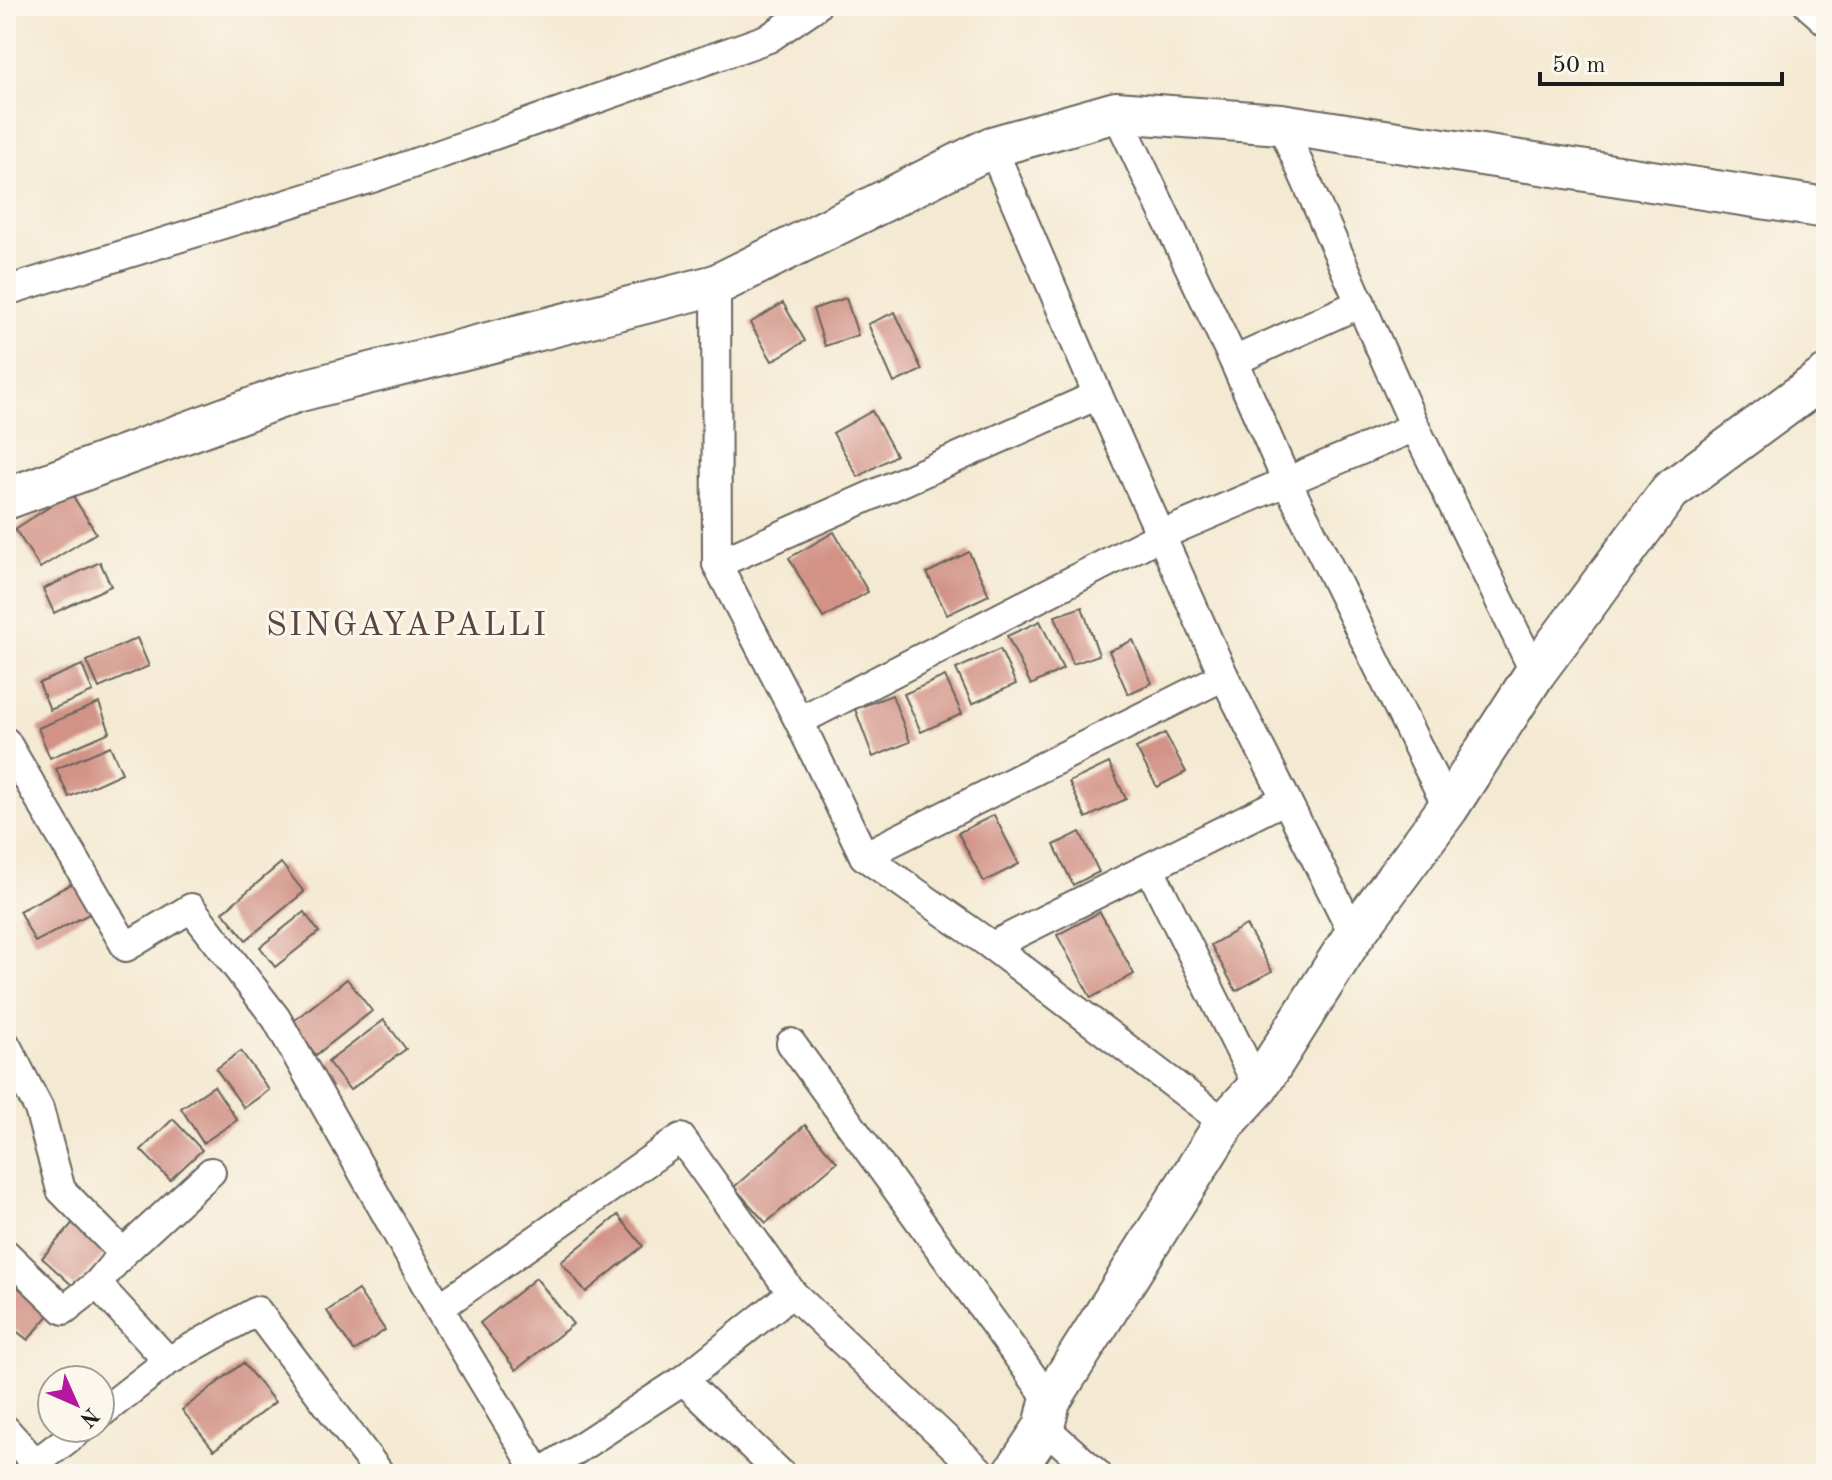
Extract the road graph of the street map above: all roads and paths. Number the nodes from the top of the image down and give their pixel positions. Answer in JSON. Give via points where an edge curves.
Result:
{"nodes":[{"id":1,"x":816,"y":6,"type":"edge"},
{"id":2,"x":1809,"y":6,"type":"edge"},
{"id":3,"x":1826,"y":21,"type":"edge"},
{"id":4,"x":1116,"y":112,"type":"junction"},
{"id":5,"x":1281,"y":124,"type":"junction"},
{"id":6,"x":992,"y":147,"type":"junction"},
{"id":7,"x":1826,"y":208,"type":"edge"},
{"id":8,"x":716,"y":285,"type":"junction"},
{"id":9,"x":6,"y":291,"type":"edge"},
{"id":10,"x":1361,"y":303,"type":"junction"},
{"id":11,"x":1234,"y":361,"type":"junction"},
{"id":12,"x":1824,"y":381,"type":"edge"},
{"id":13,"x":1098,"y":395,"type":"junction"},
{"id":14,"x":1415,"y":427,"type":"junction"},
{"id":15,"x":1287,"y":482,"type":"junction"},
{"id":16,"x":6,"y":499,"type":"edge"},
{"id":17,"x":1161,"y":535,"type":"junction"},
{"id":18,"x":717,"y":564,"type":"junction"},
{"id":19,"x":1535,"y":673,"type":"junction"},
{"id":20,"x":1224,"y":676,"type":"junction"},
{"id":21,"x":799,"y":721,"type":"junction"},
{"id":22,"x":6,"y":742,"type":"edge"},
{"id":23,"x":1286,"y":799,"type":"junction"},
{"id":24,"x":1448,"y":808,"type":"junction"},
{"id":25,"x":864,"y":856,"type":"junction"},
{"id":26,"x":1150,"y":869,"type":"junction"},
{"id":27,"x":1354,"y":935,"type":"junction"},
{"id":28,"x":992,"y":946,"type":"junction"},
{"id":29,"x":791,"y":1043,"type":"dead end"},
{"id":30,"x":6,"y":1045,"type":"edge"},
{"id":31,"x":1258,"y":1087,"type":"junction"},
{"id":32,"x":1225,"y":1123,"type":"junction"},
{"id":33,"x":211,"y":1172,"type":"dead end"},
{"id":34,"x":123,"y":1253,"type":"junction"},
{"id":35,"x":6,"y":1254,"type":"edge"},
{"id":36,"x":97,"y":1284,"type":"junction"},
{"id":37,"x":792,"y":1293,"type":"junction"},
{"id":38,"x":439,"y":1308,"type":"junction"},
{"id":39,"x":168,"y":1361,"type":"junction"},
{"id":40,"x":683,"y":1380,"type":"junction"},
{"id":41,"x":116,"y":1402,"type":"edge"},
{"id":42,"x":1047,"y":1414,"type":"junction"},
{"id":43,"x":6,"y":1430,"type":"edge"},
{"id":44,"x":66,"y":1444,"type":"edge"},
{"id":45,"x":41,"y":1469,"type":"edge"},
{"id":46,"x":380,"y":1474,"type":"edge"},
{"id":47,"x":539,"y":1474,"type":"edge"},
{"id":48,"x":781,"y":1474,"type":"edge"},
{"id":49,"x":983,"y":1474,"type":"edge"},
{"id":50,"x":1013,"y":1474,"type":"edge"},
{"id":51,"x":1097,"y":1474,"type":"edge"}],
"edges":[{"from":1,"to":9,"type":"street","via":[[769,38],[375,177]]},
{"from":2,"to":3,"type":"street"},
{"from":4,"to":5,"type":"street"},
{"from":4,"to":6,"type":"street"},
{"from":4,"to":11,"type":"street"},
{"from":5,"to":7,"type":"street"},
{"from":5,"to":10,"type":"street"},
{"from":6,"to":8,"type":"street"},
{"from":6,"to":13,"type":"street"},
{"from":8,"to":16,"type":"street","via":[[296,392]]},
{"from":8,"to":18,"type":"street"},
{"from":10,"to":11,"type":"street"},
{"from":10,"to":14,"type":"street"},
{"from":11,"to":15,"type":"street"},
{"from":12,"to":19,"type":"street","via":[[1670,491]]},
{"from":13,"to":17,"type":"street"},
{"from":13,"to":18,"type":"street"},
{"from":14,"to":15,"type":"street"},
{"from":14,"to":19,"type":"street"},
{"from":15,"to":17,"type":"street"},
{"from":15,"to":24,"type":"street"},
{"from":17,"to":20,"type":"street"},
{"from":17,"to":21,"type":"street"},
{"from":18,"to":21,"type":"street"},
{"from":19,"to":24,"type":"street"},
{"from":20,"to":23,"type":"street"},
{"from":20,"to":25,"type":"street"},
{"from":21,"to":25,"type":"street"},
{"from":22,"to":38,"type":"street","via":[[126,947],[191,908],[276,1018]]},
{"from":23,"to":26,"type":"street"},
{"from":23,"to":27,"type":"street"},
{"from":24,"to":27,"type":"street"},
{"from":25,"to":28,"type":"street"},
{"from":26,"to":28,"type":"street"},
{"from":26,"to":31,"type":"street"},
{"from":27,"to":31,"type":"street"},
{"from":28,"to":32,"type":"street"},
{"from":29,"to":42,"type":"street"},
{"from":30,"to":34,"type":"street","via":[[39,1109],[61,1190]]},
{"from":31,"to":32,"type":"street"},
{"from":32,"to":42,"type":"street"},
{"from":33,"to":34,"type":"street"},
{"from":34,"to":36,"type":"street"},
{"from":35,"to":36,"type":"street","via":[[64,1310]]},
{"from":36,"to":39,"type":"street"},
{"from":37,"to":38,"type":"street","via":[[681,1138]]},
{"from":37,"to":40,"type":"street"},
{"from":37,"to":49,"type":"street"},
{"from":38,"to":47,"type":"street"},
{"from":39,"to":41,"type":"street"},
{"from":39,"to":46,"type":"street","via":[[257,1311]]},
{"from":40,"to":47,"type":"street"},
{"from":40,"to":48,"type":"street"},
{"from":42,"to":50,"type":"street"},
{"from":42,"to":51,"type":"street"},
{"from":43,"to":45,"type":"street"},
{"from":44,"to":45,"type":"street"}]}
